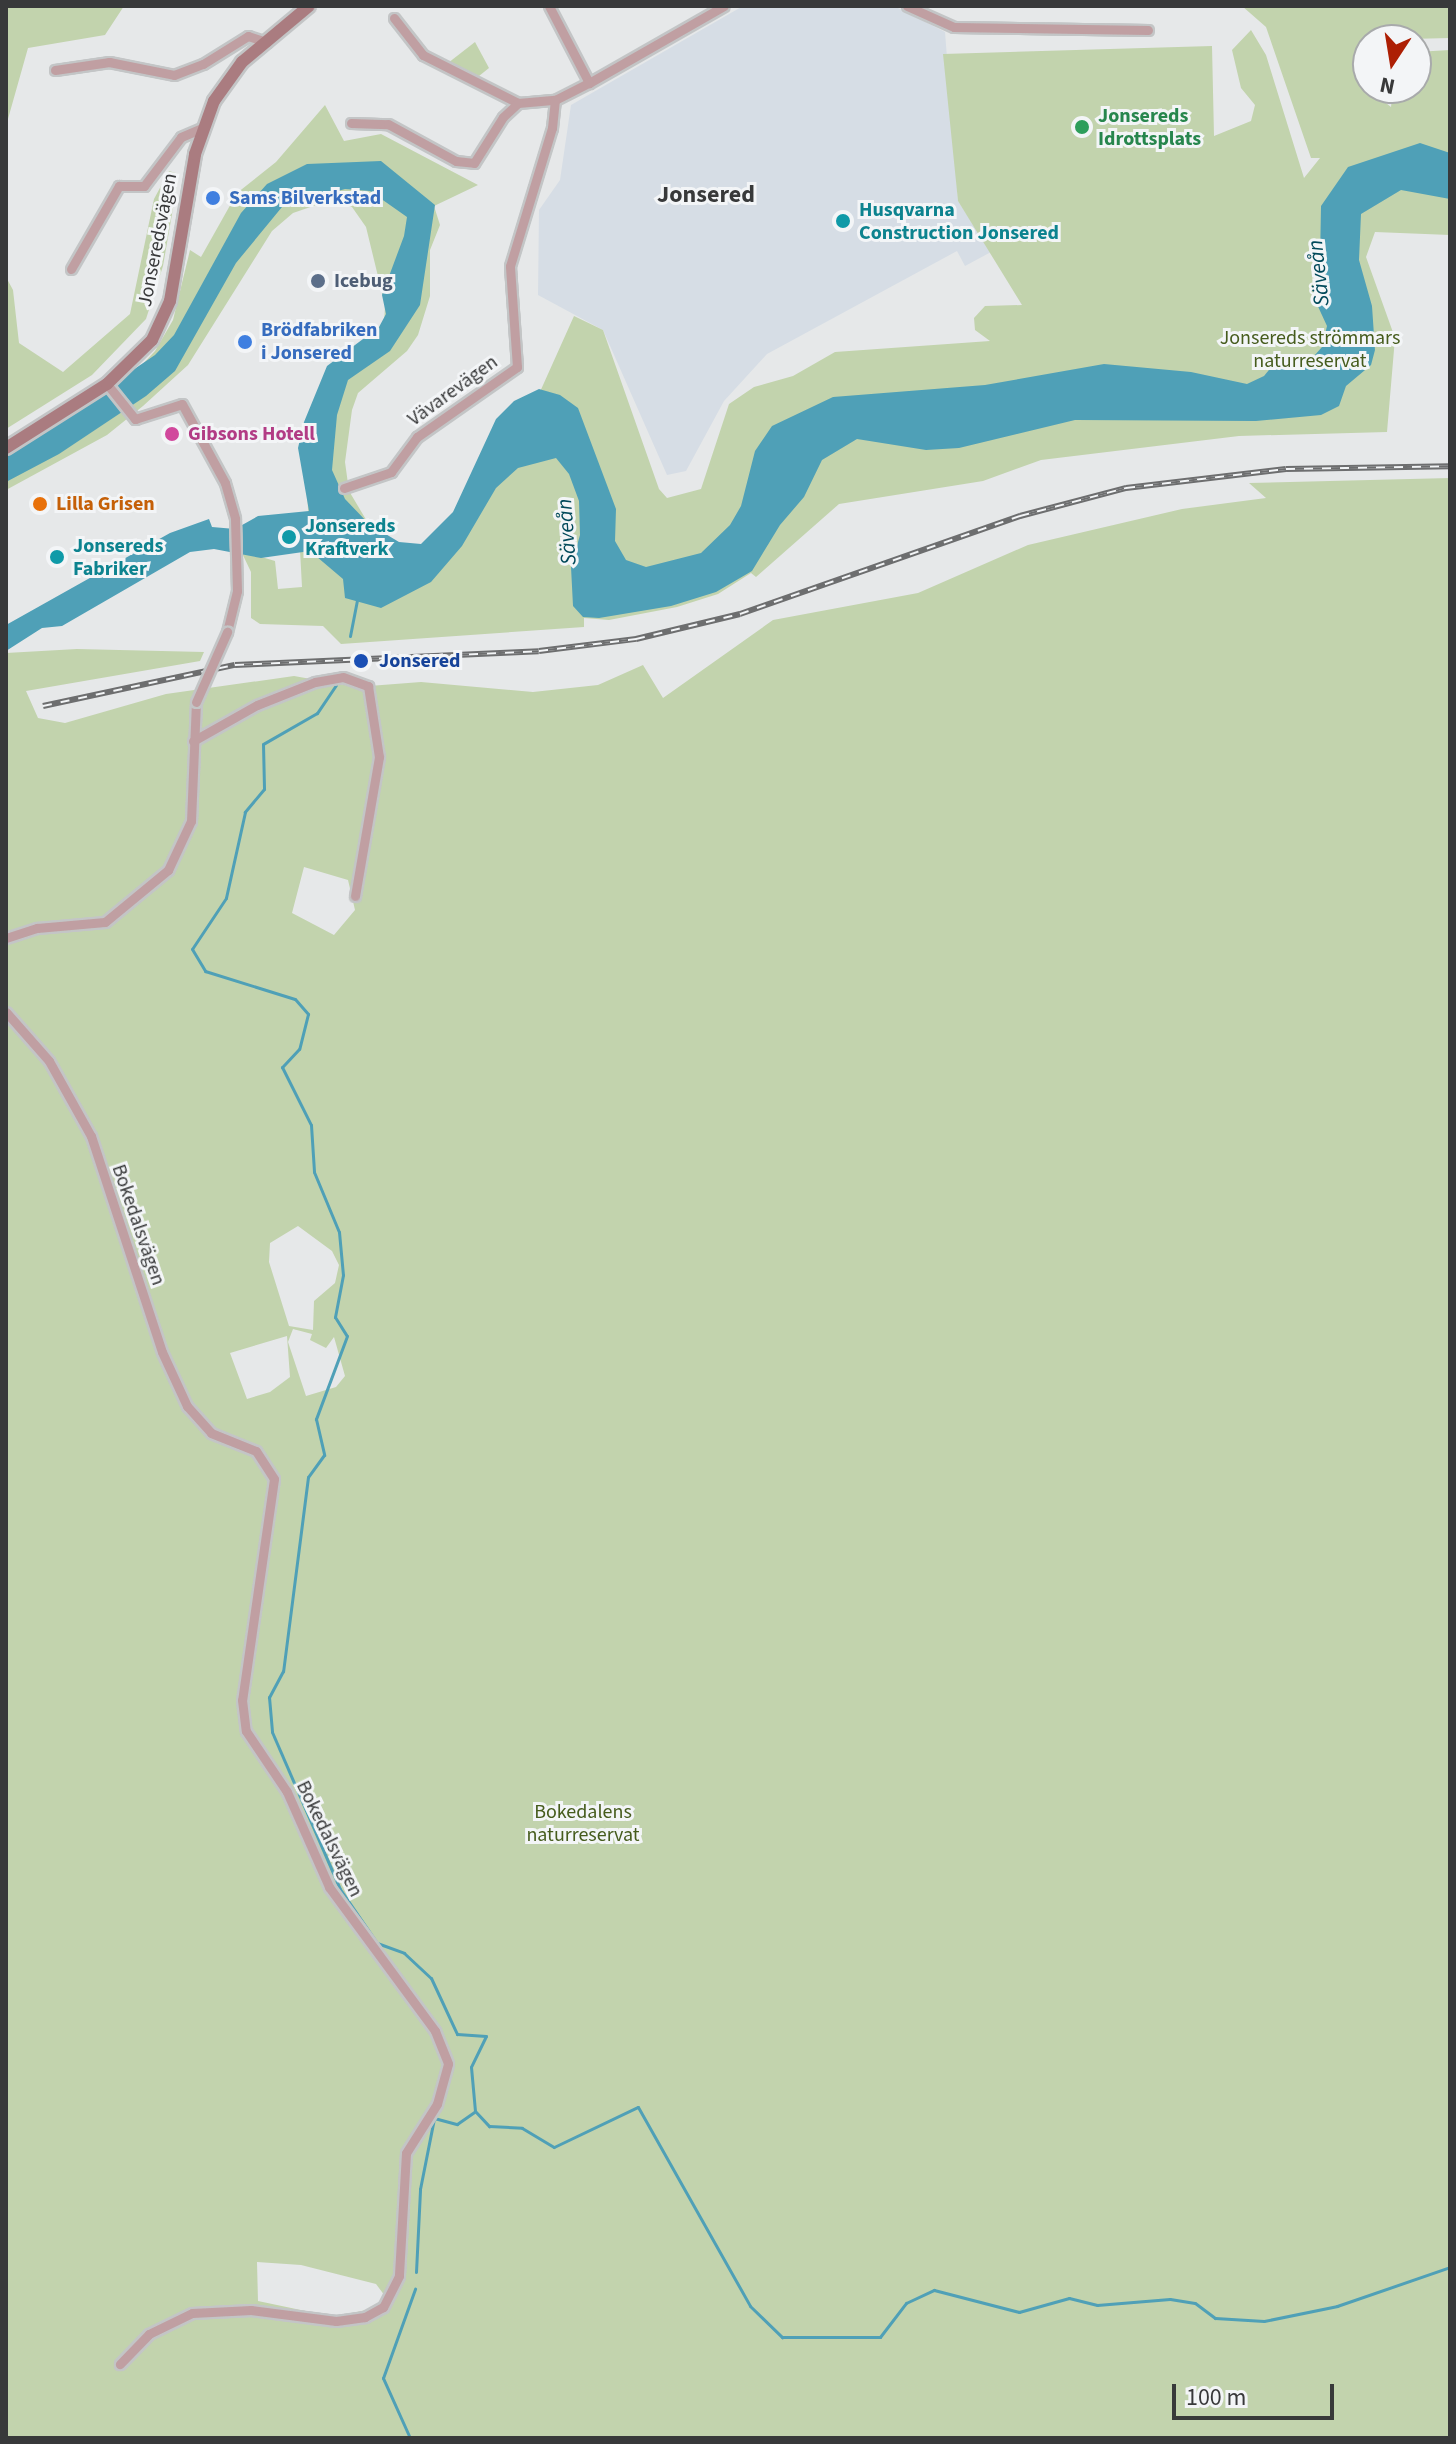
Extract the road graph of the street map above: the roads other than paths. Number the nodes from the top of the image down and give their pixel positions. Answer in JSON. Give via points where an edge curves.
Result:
{"nodes":[{"id":1,"x":309,"y":6,"type":"edge"},
{"id":2,"x":549,"y":6,"type":"edge"},
{"id":3,"x":724,"y":6,"type":"edge"},
{"id":4,"x":907,"y":6,"type":"edge"},
{"id":5,"x":394,"y":18,"type":"dead end"},
{"id":6,"x":1148,"y":30,"type":"dead end"},
{"id":7,"x":267,"y":42,"type":"junction"},
{"id":8,"x":55,"y":70,"type":"dead end"},
{"id":9,"x":589,"y":83,"type":"junction"},
{"id":10,"x":555,"y":100,"type":"junction"},
{"id":11,"x":518,"y":103,"type":"junction"},
{"id":12,"x":351,"y":123,"type":"dead end"},
{"id":13,"x":202,"y":128,"type":"junction"},
{"id":14,"x":71,"y":269,"type":"dead end"},
{"id":15,"x":108,"y":385,"type":"junction"},
{"id":16,"x":6,"y":448,"type":"edge"},
{"id":17,"x":344,"y":488,"type":"dead end"},
{"id":18,"x":193,"y":741,"type":"junction"},
{"id":19,"x":355,"y":896,"type":"dead end"},
{"id":20,"x":6,"y":938,"type":"edge"},
{"id":21,"x":6,"y":1012,"type":"edge"},
{"id":22,"x":120,"y":2364,"type":"dead end"}],
"edges":[{"from":1,"to":7,"type":"street","name":"Jonseredsvägen"},
{"from":2,"to":9,"type":"street"},
{"from":3,"to":9,"type":"street"},
{"from":4,"to":6,"type":"street","via":[[954,27]]},
{"from":5,"to":11,"type":"street","via":[[423,55]]},
{"from":7,"to":8,"type":"street","via":[[248,36],[174,75],[109,62]]},
{"from":7,"to":13,"type":"street","name":"Jonseredsvägen","via":[[242,62]]},
{"from":9,"to":10,"type":"street"},
{"from":10,"to":11,"type":"street"},
{"from":10,"to":17,"type":"street","name":"Vävarevägen","via":[[552,128],[510,266],[517,367],[417,437],[391,472]]},
{"from":11,"to":12,"type":"street","via":[[474,163],[456,161],[388,124]]},
{"from":13,"to":14,"type":"street","via":[[181,137],[144,186],[119,186]]},
{"from":13,"to":15,"type":"street","name":"Jonseredsvägen","via":[[166,313],[152,340]]},
{"from":15,"to":16,"type":"street","name":"Jonseredsvägen"},
{"from":15,"to":18,"type":"street","bridge":true,"via":[[135,419],[179,402],[225,483],[235,519],[237,602],[196,702]]},
{"from":18,"to":19,"type":"street","via":[[257,705],[315,682],[343,677],[368,686],[379,757]]},
{"from":18,"to":20,"type":"street","via":[[191,821],[178,856],[149,891],[105,922],[37,928]]},
{"from":21,"to":22,"type":"street","name":"Bokedalsvägen","via":[[49,1061],[91,1136],[157,1338],[187,1406],[211,1433],[256,1451],[274,1479],[242,1700],[246,1731],[287,1792],[329,1887],[435,2031],[448,2064],[437,2104],[406,2153],[399,2276],[383,2307],[365,2317],[336,2321],[251,2310],[192,2313],[149,2334]]}]}
